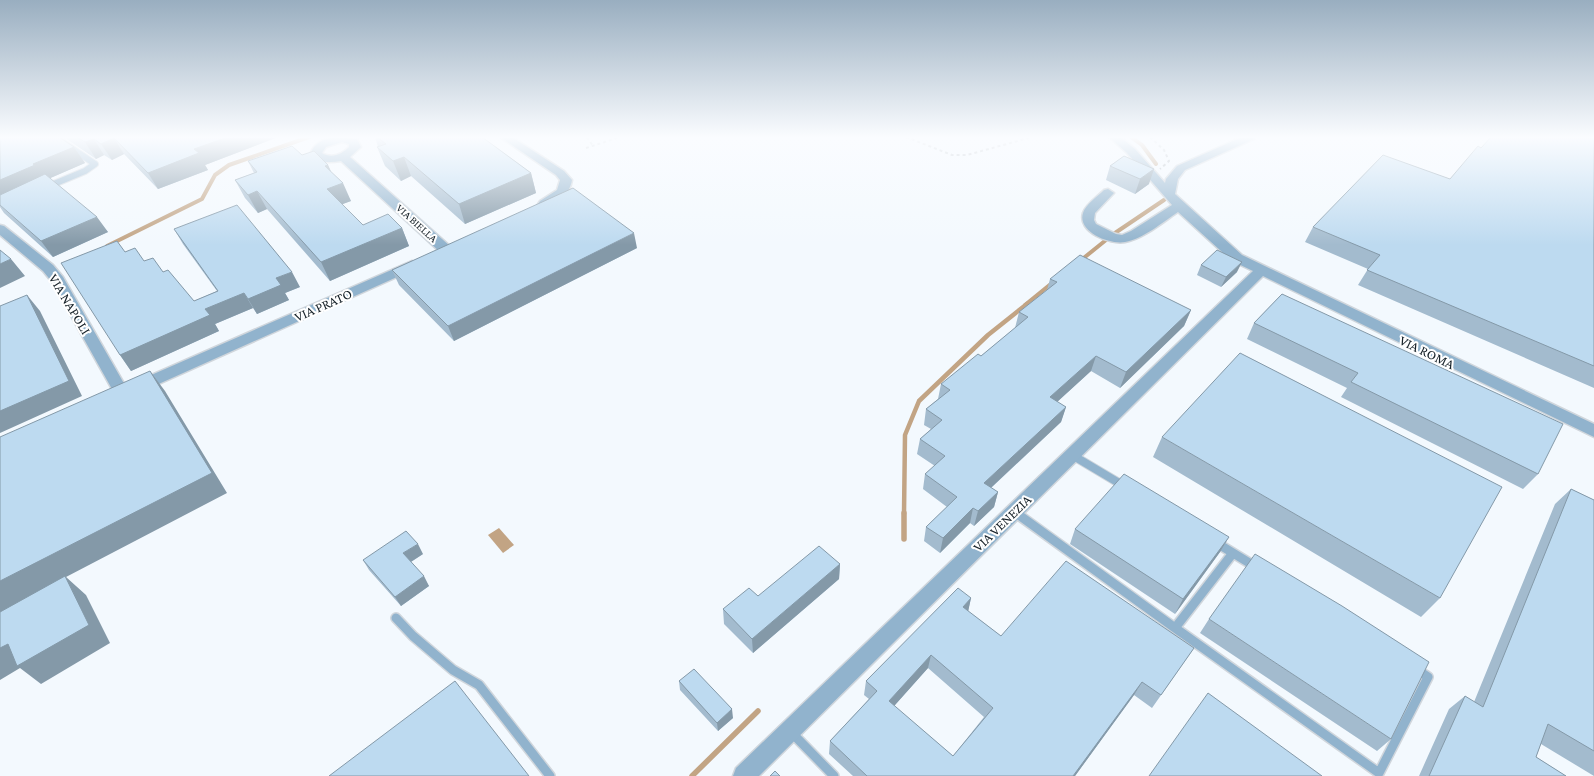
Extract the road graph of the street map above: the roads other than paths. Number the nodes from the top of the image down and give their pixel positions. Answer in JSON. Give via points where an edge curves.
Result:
{"nodes":[{"id":1,"x":80,"y":173,"type":"edge"},
{"id":2,"x":361,"y":173,"type":"edge"},
{"id":3,"x":560,"y":173,"type":"edge"},
{"id":4,"x":1151,"y":173,"type":"edge"},
{"id":5,"x":1177,"y":173,"type":"edge"},
{"id":6,"x":42,"y":190,"type":"edge"},
{"id":7,"x":1108,"y":194,"type":"dead end"},
{"id":8,"x":1169,"y":195,"type":"junction"},
{"id":9,"x":1179,"y":206,"type":"junction"},
{"id":10,"x":536,"y":208,"type":"edge"},
{"id":11,"x":0,"y":229,"type":"edge"},
{"id":12,"x":451,"y":248,"type":"joint"},
{"id":13,"x":1261,"y":271,"type":"junction"},
{"id":14,"x":118,"y":396,"type":"joint"},
{"id":15,"x":1594,"y":431,"type":"edge"},
{"id":16,"x":1072,"y":455,"type":"junction"},
{"id":17,"x":1135,"y":493,"type":"edge"},
{"id":18,"x":1014,"y":512,"type":"junction"},
{"id":19,"x":1208,"y":537,"type":"edge"},
{"id":20,"x":1233,"y":553,"type":"junction"},
{"id":21,"x":1267,"y":573,"type":"edge"},
{"id":22,"x":396,"y":618,"type":"dead end"},
{"id":23,"x":1174,"y":628,"type":"junction"},
{"id":24,"x":1404,"y":661,"type":"edge"},
{"id":25,"x":790,"y":731,"type":"junction"},
{"id":26,"x":550,"y":776,"type":"edge"},
{"id":27,"x":744,"y":776,"type":"edge"},
{"id":28,"x":834,"y":776,"type":"edge"}],
"edges":[{"from":1,"to":6,"type":"lane"},
{"from":2,"to":12,"type":"street","name":"VIA BIELLA"},
{"from":3,"to":10,"type":"street","via":[[566,185],[559,196]]},
{"from":4,"to":8,"type":"street","name":"VIA ROMA"},
{"from":5,"to":8,"type":"street","via":[[1172,179]]},
{"from":7,"to":9,"type":"street","via":[[1089,212],[1088,220],[1091,226],[1113,238],[1128,238]]},
{"from":8,"to":9,"type":"street","name":"VIA ROMA"},
{"from":9,"to":13,"type":"street","name":"VIA ROMA","via":[[1229,252]]},
{"from":11,"to":14,"type":"street","name":"VIA NAPOLI","via":[[58,280]]},
{"from":12,"to":14,"type":"street","name":"VIA PRATO"},
{"from":13,"to":15,"type":"street","name":"VIA ROMA"},
{"from":13,"to":16,"type":"street","name":"VIA VENEZIA"},
{"from":16,"to":17,"type":"lane"},
{"from":16,"to":18,"type":"street","name":"VIA VENEZIA"},
{"from":18,"to":23,"type":"lane"},
{"from":18,"to":25,"type":"street","name":"VIA VENEZIA"},
{"from":19,"to":20,"type":"lane"},
{"from":20,"to":21,"type":"lane"},
{"from":20,"to":23,"type":"lane"},
{"from":22,"to":26,"type":"lane","via":[[412,636],[453,670],[479,685]]},
{"from":23,"to":24,"type":"lane","via":[[1379,773],[1428,677]]},
{"from":25,"to":27,"type":"street","name":"VIA VENEZIA"},
{"from":25,"to":28,"type":"lane"}]}
